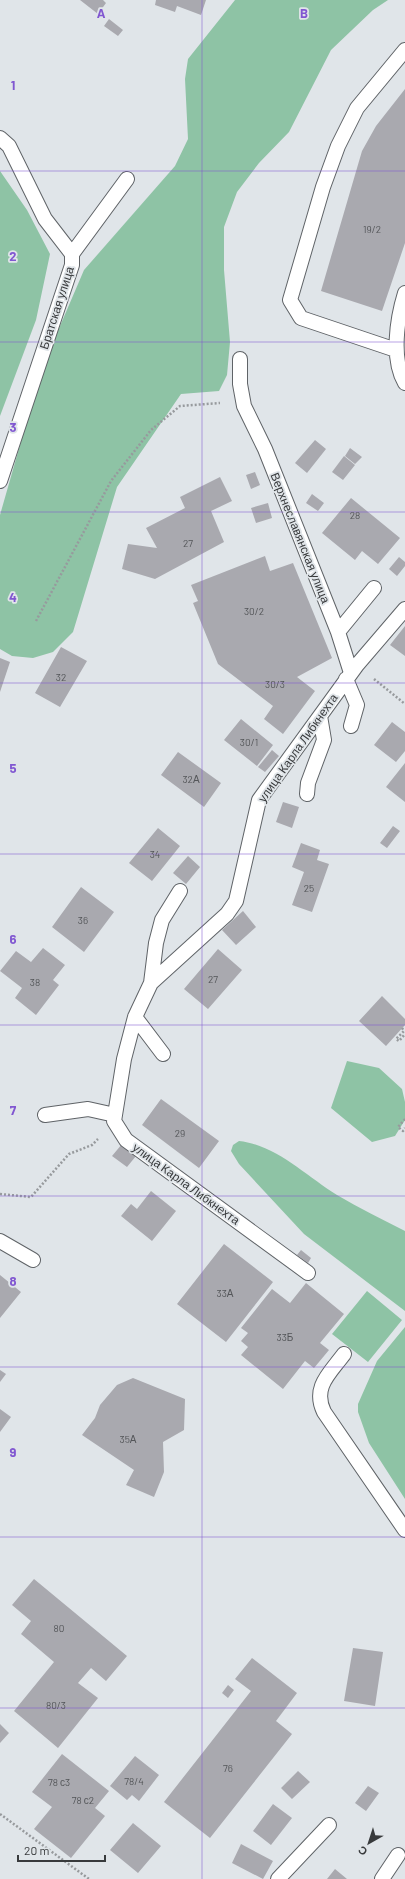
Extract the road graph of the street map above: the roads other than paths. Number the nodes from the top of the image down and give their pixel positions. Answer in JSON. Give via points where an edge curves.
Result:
{"nodes":[{"id":1,"x":405,"y":50,"type":"edge"},
{"id":2,"x":4,"y":142,"type":"edge"},
{"id":3,"x":127,"y":179,"type":"dead end"},
{"id":4,"x":72,"y":254,"type":"junction"},
{"id":5,"x":405,"y":293,"type":"edge"},
{"id":6,"x":396,"y":350,"type":"junction"},
{"id":7,"x":240,"y":359,"type":"dead end"},
{"id":8,"x":405,"y":383,"type":"edge"},
{"id":9,"x":0,"y":481,"type":"edge"},
{"id":10,"x":374,"y":588,"type":"dead end"},
{"id":11,"x":405,"y":609,"type":"edge"},
{"id":12,"x":338,"y":632,"type":"junction"},
{"id":13,"x":352,"y":672,"type":"junction"},
{"id":14,"x":320,"y":716,"type":"junction"},
{"id":15,"x":351,"y":726,"type":"dead end"},
{"id":16,"x":307,"y":794,"type":"dead end"},
{"id":17,"x":180,"y":891,"type":"dead end"},
{"id":18,"x":151,"y":983,"type":"junction"},
{"id":19,"x":135,"y":1017,"type":"junction"},
{"id":20,"x":164,"y":1054,"type":"dead end"},
{"id":21,"x":45,"y":1115,"type":"dead end"},
{"id":22,"x":114,"y":1118,"type":"junction"},
{"id":23,"x":0,"y":1241,"type":"edge"},
{"id":24,"x":33,"y":1260,"type":"dead end"},
{"id":25,"x":308,"y":1273,"type":"dead end"},
{"id":26,"x":344,"y":1354,"type":"dead end"},
{"id":27,"x":405,"y":1530,"type":"edge"},
{"id":28,"x":329,"y":1824,"type":"dead end"},
{"id":29,"x":398,"y":1855,"type":"dead end"},
{"id":30,"x":278,"y":1879,"type":"edge"},
{"id":31,"x":382,"y":1879,"type":"edge"}],
"edges":[{"from":1,"to":6,"type":"lane","via":[[357,108],[338,146],[323,187],[290,300],[301,318]]},
{"from":2,"to":4,"type":"lane","name":"Братская улица","via":[[45,219]]},
{"from":3,"to":4,"type":"lane"},
{"from":4,"to":9,"type":"lane","name":"Братская улица","via":[[72,265]]},
{"from":5,"to":6,"type":"lane"},
{"from":6,"to":8,"type":"lane","via":[[401,376]]},
{"from":7,"to":12,"type":"lane","name":"Верхнеславянская улица","via":[[240,384],[244,406],[265,449]]},
{"from":10,"to":12,"type":"lane"},
{"from":11,"to":13,"type":"lane","name":"улица Карла Либкнехта"},
{"from":12,"to":13,"type":"lane","name":"Верхнеславянская улица"},
{"from":13,"to":14,"type":"lane","name":"улица Карла Либкнехта"},
{"from":13,"to":15,"type":"lane","name":"Верхнеславянская улица","via":[[357,705]]},
{"from":14,"to":16,"type":"lane","via":[[324,740],[308,783]]},
{"from":14,"to":18,"type":"lane","name":"улица Карла Либкнехта","via":[[259,800],[236,901],[227,914]]},
{"from":17,"to":18,"type":"lane","via":[[162,920]]},
{"from":18,"to":19,"type":"lane","name":"улица Карла Либкнехта"},
{"from":19,"to":20,"type":"lane"},
{"from":19,"to":22,"type":"lane","name":"улица Карла Либкнехта","via":[[124,1059]]},
{"from":21,"to":22,"type":"lane","via":[[88,1109]]},
{"from":22,"to":25,"type":"lane","name":"улица Карла Либкнехта","via":[[126,1140]]},
{"from":23,"to":24,"type":"lane"},
{"from":26,"to":27,"type":"lane","via":[[319,1392],[320,1402],[324,1412]]},
{"from":28,"to":30,"type":"lane"},
{"from":29,"to":31,"type":"lane"}]}
